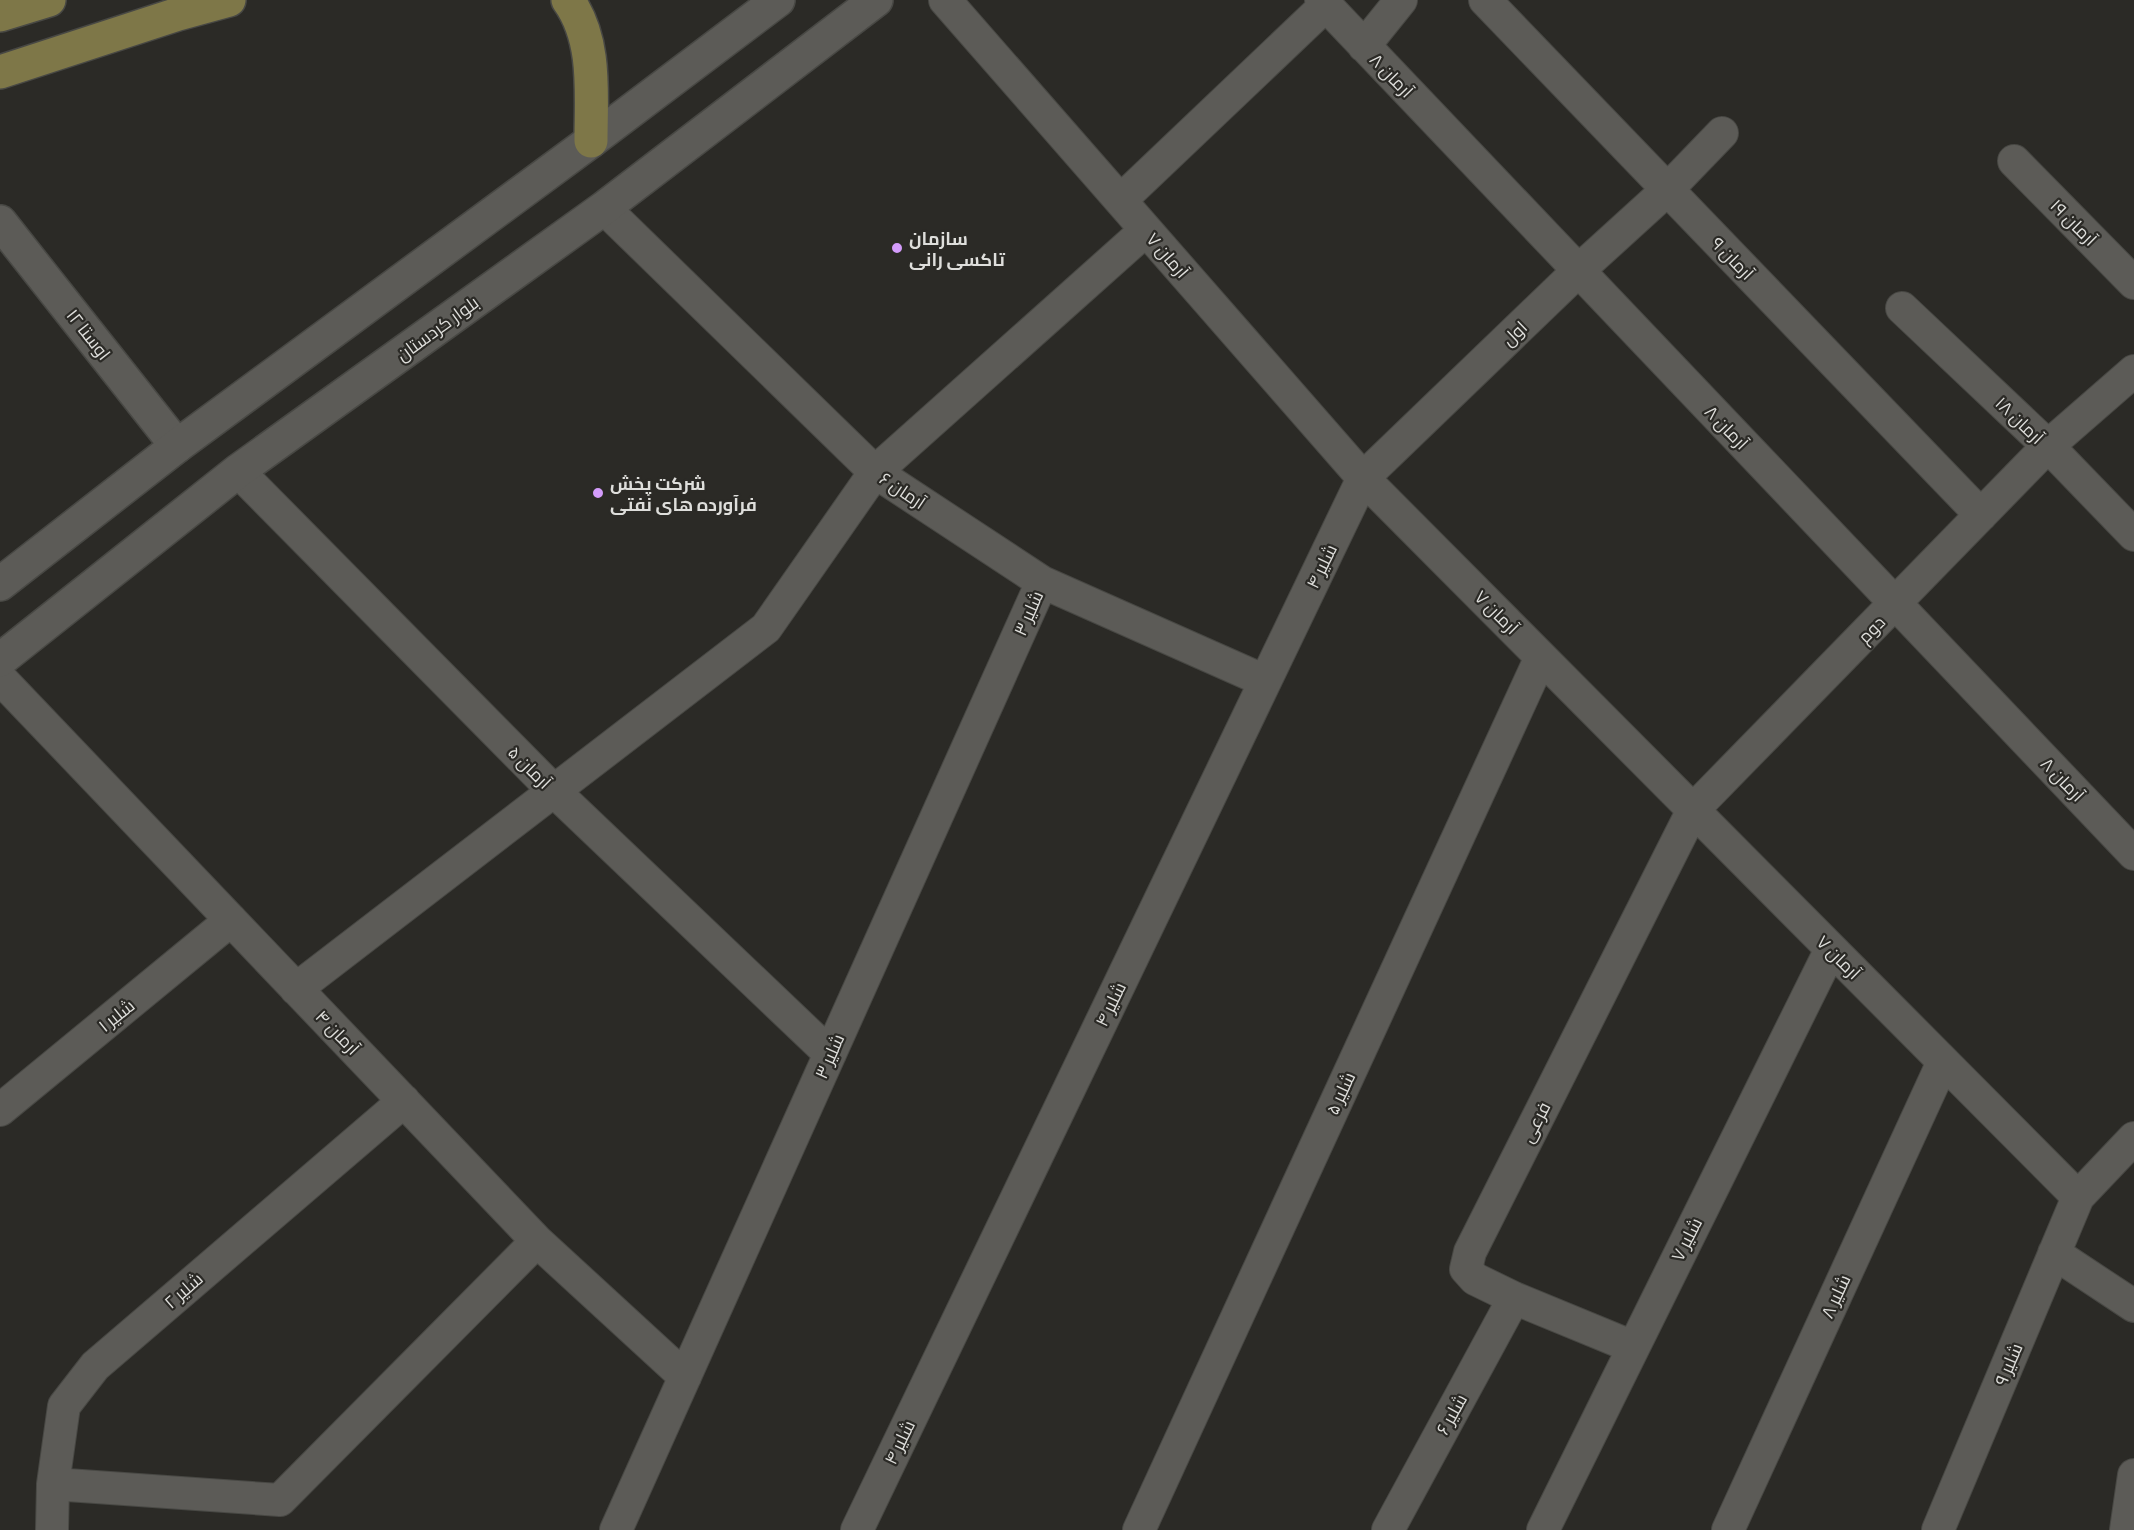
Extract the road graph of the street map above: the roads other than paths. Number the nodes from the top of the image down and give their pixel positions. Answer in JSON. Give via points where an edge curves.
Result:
{"nodes":[{"id":1,"x":49,"y":0,"type":"edge"},
{"id":2,"x":230,"y":0,"type":"edge"},
{"id":3,"x":568,"y":0,"type":"edge"},
{"id":4,"x":777,"y":0,"type":"edge"},
{"id":5,"x":876,"y":0,"type":"edge"},
{"id":6,"x":945,"y":0,"type":"edge"},
{"id":7,"x":1401,"y":0,"type":"edge"},
{"id":8,"x":1485,"y":0,"type":"edge"},
{"id":9,"x":1324,"y":3,"type":"edge"},
{"id":10,"x":0,"y":15,"type":"edge"},
{"id":11,"x":1364,"y":46,"type":"junction"},
{"id":12,"x":0,"y":72,"type":"edge"},
{"id":13,"x":1722,"y":133,"type":"dead end"},
{"id":14,"x":591,"y":141,"type":"junction"},
{"id":15,"x":2014,"y":161,"type":"dead end"},
{"id":16,"x":1667,"y":190,"type":"junction"},
{"id":17,"x":1121,"y":200,"type":"junction"},
{"id":18,"x":604,"y":208,"type":"junction"},
{"id":19,"x":0,"y":222,"type":"edge"},
{"id":20,"x":1146,"y":230,"type":"junction"},
{"id":21,"x":1578,"y":271,"type":"junction"},
{"id":22,"x":2134,"y":283,"type":"edge"},
{"id":23,"x":1902,"y":308,"type":"dead end"},
{"id":24,"x":2134,"y":371,"type":"edge"},
{"id":25,"x":177,"y":446,"type":"junction"},
{"id":26,"x":2048,"y":446,"type":"junction"},
{"id":27,"x":238,"y":471,"type":"junction"},
{"id":28,"x":875,"y":472,"type":"junction"},
{"id":29,"x":1363,"y":478,"type":"junction"},
{"id":30,"x":1981,"y":515,"type":"junction"},
{"id":31,"x":2134,"y":535,"type":"edge"},
{"id":32,"x":1042,"y":582,"type":"junction"},
{"id":33,"x":0,"y":584,"type":"edge"},
{"id":34,"x":1896,"y":604,"type":"junction"},
{"id":35,"x":1541,"y":657,"type":"junction"},
{"id":36,"x":0,"y":660,"type":"edge"},
{"id":37,"x":0,"y":678,"type":"edge"},
{"id":38,"x":1265,"y":681,"type":"junction"},
{"id":39,"x":554,"y":791,"type":"junction"},
{"id":40,"x":1693,"y":810,"type":"junction"},
{"id":41,"x":2134,"y":854,"type":"edge"},
{"id":42,"x":231,"y":920,"type":"junction"},
{"id":43,"x":1831,"y":949,"type":"junction"},
{"id":44,"x":296,"y":988,"type":"junction"},
{"id":45,"x":830,"y":1054,"type":"junction"},
{"id":46,"x":1943,"y":1062,"type":"junction"},
{"id":47,"x":404,"y":1101,"type":"junction"},
{"id":48,"x":0,"y":1110,"type":"edge"},
{"id":49,"x":2134,"y":1138,"type":"edge"},
{"id":50,"x":2078,"y":1197,"type":"junction"},
{"id":51,"x":537,"y":1241,"type":"junction"},
{"id":52,"x":2054,"y":1253,"type":"junction"},
{"id":53,"x":1514,"y":1298,"type":"junction"},
{"id":54,"x":2134,"y":1306,"type":"edge"},
{"id":55,"x":1633,"y":1347,"type":"junction"},
{"id":56,"x":685,"y":1377,"type":"junction"},
{"id":57,"x":2134,"y":1475,"type":"edge"},
{"id":58,"x":53,"y":1485,"type":"junction"},
{"id":59,"x":52,"y":1530,"type":"edge"},
{"id":60,"x":616,"y":1530,"type":"edge"},
{"id":61,"x":857,"y":1530,"type":"edge"},
{"id":62,"x":1139,"y":1530,"type":"edge"},
{"id":63,"x":1388,"y":1530,"type":"edge"},
{"id":64,"x":1543,"y":1530,"type":"edge"},
{"id":65,"x":1728,"y":1530,"type":"edge"},
{"id":66,"x":1938,"y":1530,"type":"edge"},
{"id":67,"x":2126,"y":1530,"type":"edge"}],
"edges":[{"from":1,"to":10,"type":"main road"},
{"from":2,"to":12,"type":"main road"},
{"from":3,"to":14,"type":"main road","via":[[590,55]]},
{"from":4,"to":14,"type":"main road"},
{"from":5,"to":18,"type":"main road","name":"بلوار کردستان"},
{"from":6,"to":17,"type":"street","name":"آرمان ۷"},
{"from":7,"to":11,"type":"street"},
{"from":8,"to":16,"type":"street","name":"آرمان ۹"},
{"from":9,"to":11,"type":"street","name":"آرمان ۸"},
{"from":9,"to":17,"type":"street"},
{"from":11,"to":21,"type":"street","name":"آرمان ۸"},
{"from":13,"to":16,"type":"street","name":"اول"},
{"from":14,"to":25,"type":"main road"},
{"from":15,"to":22,"type":"street","name":"آرمان ۱۹"},
{"from":16,"to":21,"type":"street","name":"اول"},
{"from":16,"to":30,"type":"street","name":"آرمان ۹"},
{"from":17,"to":20,"type":"street","name":"آرمان ۷"},
{"from":18,"to":27,"type":"main road","name":"بلوار کردستان"},
{"from":18,"to":28,"type":"street","name":"آرمان ۶"},
{"from":19,"to":25,"type":"main road","name":"اوستا ۱۲"},
{"from":20,"to":28,"type":"street"},
{"from":20,"to":29,"type":"street","name":"آرمان ۷"},
{"from":21,"to":29,"type":"street","name":"اول"},
{"from":21,"to":34,"type":"street","name":"آرمان ۸"},
{"from":23,"to":26,"type":"street","name":"آرمان ۱۸"},
{"from":24,"to":26,"type":"street","name":"دوم"},
{"from":25,"to":33,"type":"main road"},
{"from":26,"to":30,"type":"street","name":"دوم"},
{"from":26,"to":31,"type":"street","name":"آرمان ۱۸"},
{"from":27,"to":36,"type":"main road","name":"بلوار کردستان"},
{"from":27,"to":39,"type":"street","name":"آرمان ۵"},
{"from":28,"to":32,"type":"street","name":"آرمان ۶"},
{"from":28,"to":39,"type":"street","via":[[766,628]]},
{"from":29,"to":35,"type":"street","name":"آرمان ۷"},
{"from":29,"to":38,"type":"street","name":"شلیر ۴"},
{"from":30,"to":34,"type":"street","name":"دوم"},
{"from":32,"to":38,"type":"street","name":"آرمان ۶"},
{"from":32,"to":45,"type":"street","name":"شلیر ۳"},
{"from":34,"to":40,"type":"street","name":"دوم"},
{"from":34,"to":41,"type":"street","name":"آرمان ۸"},
{"from":35,"to":40,"type":"street","name":"آرمان ۷"},
{"from":35,"to":62,"type":"street","name":"شلیر ۵"},
{"from":37,"to":42,"type":"street","name":"آرمان ۴"},
{"from":38,"to":61,"type":"street","name":"شلیر ۴"},
{"from":39,"to":44,"type":"street"},
{"from":39,"to":45,"type":"street","name":"آرمان ۵"},
{"from":40,"to":43,"type":"street","name":"آرمان ۷"},
{"from":40,"to":53,"type":"street","name":"فرعی","via":[[1470,1252],[1466,1269],[1475,1279]]},
{"from":42,"to":44,"type":"street","name":"آرمان ۴"},
{"from":42,"to":48,"type":"street","name":"شلیر ۱"},
{"from":43,"to":46,"type":"street","name":"آرمان ۷"},
{"from":43,"to":55,"type":"street","name":"شلیر ۷"},
{"from":44,"to":47,"type":"street","name":"آرمان ۴"},
{"from":45,"to":56,"type":"street","name":"شلیر ۳"},
{"from":46,"to":50,"type":"street","name":"آرمان ۷"},
{"from":46,"to":65,"type":"street","name":"شلیر ۸"},
{"from":47,"to":51,"type":"street","name":"آرمان ۴"},
{"from":47,"to":58,"type":"street","name":"شلیر ۲","via":[[95,1366],[64,1406]]},
{"from":49,"to":50,"type":"street"},
{"from":50,"to":52,"type":"street","name":"شلیر ۹"},
{"from":51,"to":56,"type":"street","name":"آرمان ۴"},
{"from":51,"to":58,"type":"street","via":[[280,1500]]},
{"from":52,"to":54,"type":"street"},
{"from":52,"to":66,"type":"street","name":"شلیر ۹"},
{"from":53,"to":55,"type":"street","name":"فرعی"},
{"from":53,"to":63,"type":"street","name":"شلیر ۶"},
{"from":55,"to":64,"type":"street","name":"شلیر ۷"},
{"from":56,"to":60,"type":"street","name":"شلیر ۳"},
{"from":57,"to":67,"type":"street"},
{"from":58,"to":59,"type":"street","name":"شلیر ۲"}]}
